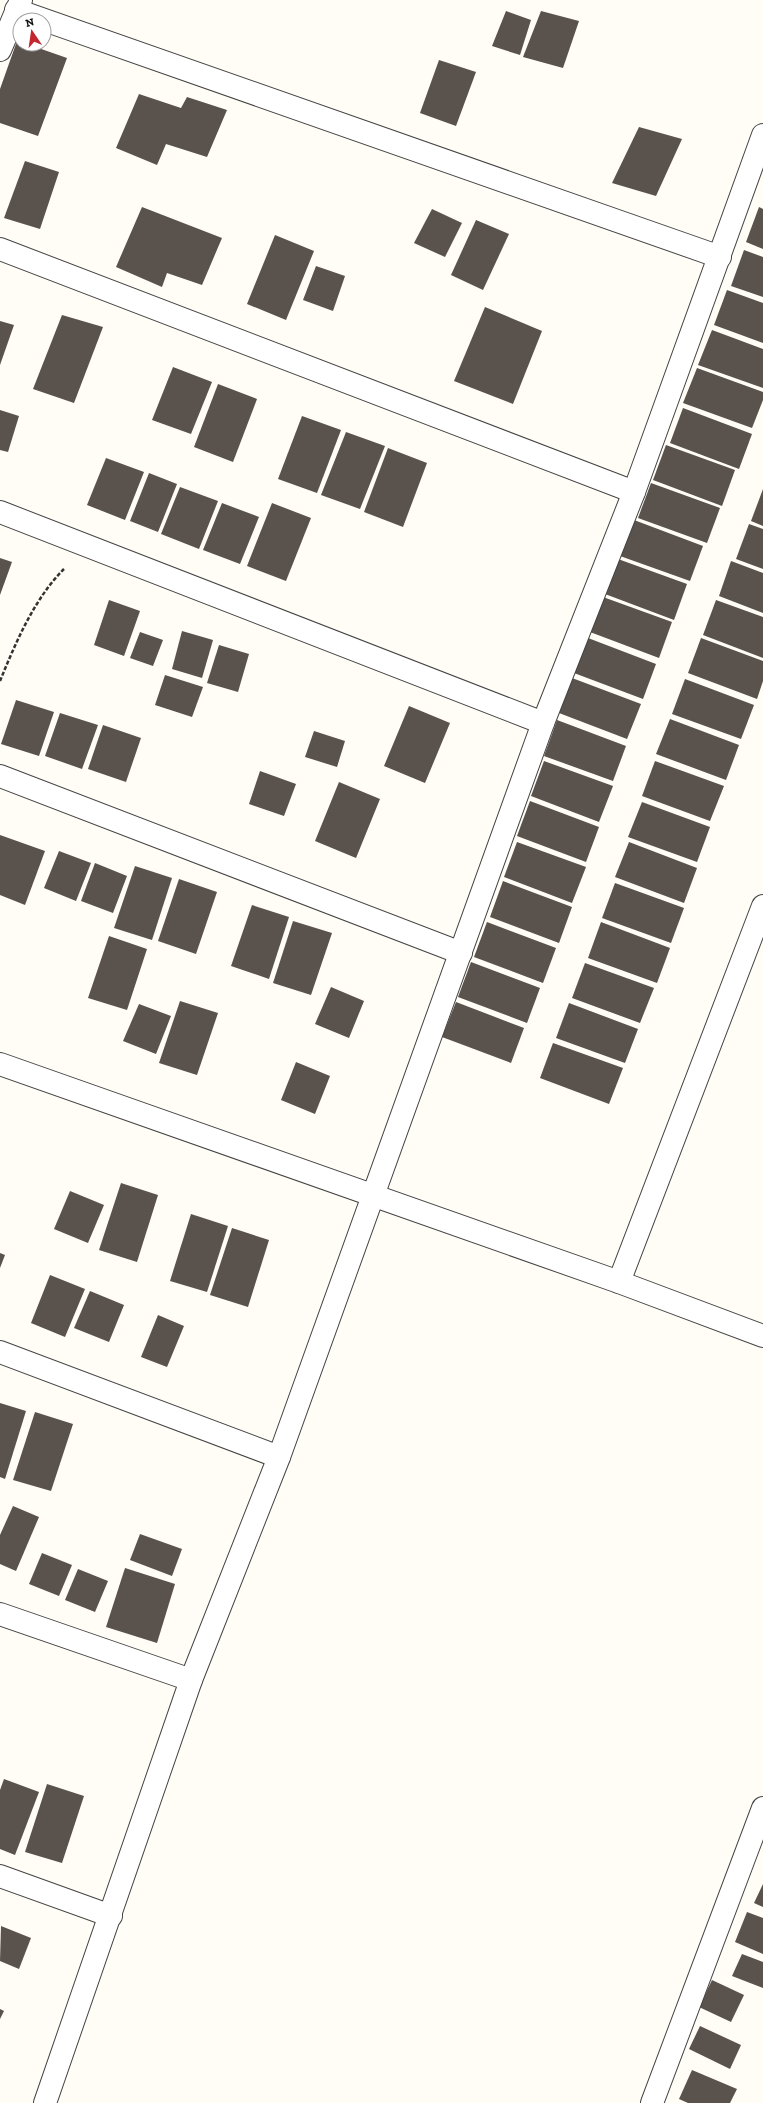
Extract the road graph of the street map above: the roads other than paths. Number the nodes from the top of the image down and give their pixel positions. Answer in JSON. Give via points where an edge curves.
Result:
{"nodes":[{"id":1,"x":18,"y":5,"type":"edge"},
{"id":2,"x":0,"y":50,"type":"edge"},
{"id":3,"x":763,"y":135,"type":"edge"},
{"id":4,"x":0,"y":249,"type":"edge"},
{"id":5,"x":720,"y":257,"type":"junction"},
{"id":6,"x":634,"y":492,"type":"junction"},
{"id":7,"x":0,"y":512,"type":"edge"},
{"id":8,"x":543,"y":722,"type":"junction"},
{"id":9,"x":0,"y":776,"type":"edge"},
{"id":10,"x":763,"y":906,"type":"edge"},
{"id":11,"x":461,"y":953,"type":"junction"},
{"id":12,"x":0,"y":1064,"type":"edge"},
{"id":13,"x":374,"y":1197,"type":"junction"},
{"id":14,"x":619,"y":1282,"type":"junction"},
{"id":15,"x":763,"y":1336,"type":"edge"},
{"id":16,"x":0,"y":1352,"type":"edge"},
{"id":17,"x":279,"y":1457,"type":"junction"},
{"id":18,"x":0,"y":1614,"type":"edge"},
{"id":19,"x":191,"y":1680,"type":"junction"},
{"id":20,"x":763,"y":1808,"type":"edge"},
{"id":21,"x":0,"y":1876,"type":"edge"},
{"id":22,"x":110,"y":1916,"type":"junction"},
{"id":23,"x":45,"y":2103,"type":"edge"},
{"id":24,"x":652,"y":2103,"type":"edge"}],
"edges":[{"from":1,"to":2,"type":"street"},
{"from":1,"to":5,"type":"street"},
{"from":3,"to":5,"type":"street"},
{"from":4,"to":6,"type":"street"},
{"from":5,"to":6,"type":"street"},
{"from":6,"to":8,"type":"street"},
{"from":7,"to":8,"type":"street"},
{"from":8,"to":11,"type":"street"},
{"from":9,"to":11,"type":"street"},
{"from":10,"to":14,"type":"street"},
{"from":11,"to":13,"type":"street"},
{"from":12,"to":13,"type":"street"},
{"from":13,"to":14,"type":"street"},
{"from":13,"to":17,"type":"street"},
{"from":14,"to":15,"type":"street"},
{"from":16,"to":17,"type":"street"},
{"from":17,"to":19,"type":"street"},
{"from":18,"to":19,"type":"street"},
{"from":19,"to":22,"type":"street"},
{"from":20,"to":24,"type":"street"},
{"from":21,"to":22,"type":"street"},
{"from":22,"to":23,"type":"street"}]}
